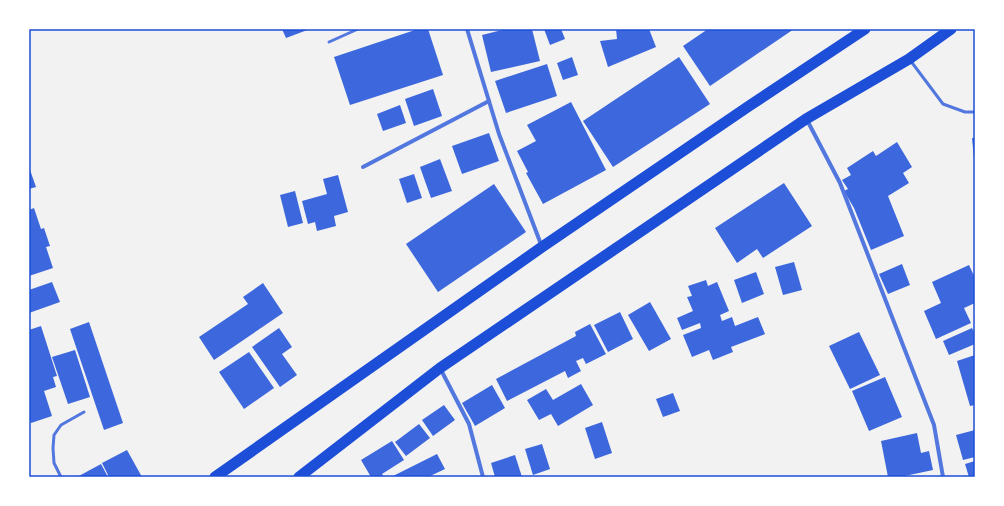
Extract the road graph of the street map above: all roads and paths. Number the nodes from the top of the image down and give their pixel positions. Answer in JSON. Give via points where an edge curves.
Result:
{"nodes":[{"id":1,"x":358,"y":29,"type":"edge"},
{"id":2,"x":467,"y":29,"type":"edge"},
{"id":3,"x":865,"y":29,"type":"edge"},
{"id":4,"x":951,"y":29,"type":"edge"},
{"id":5,"x":330,"y":42,"type":"dead end"},
{"id":6,"x":909,"y":59,"type":"junction"},
{"id":7,"x":489,"y":101,"type":"junction"},
{"id":8,"x":975,"y":112,"type":"edge"},
{"id":9,"x":806,"y":119,"type":"junction"},
{"id":10,"x":363,"y":167,"type":"dead end"},
{"id":11,"x":542,"y":247,"type":"junction"},
{"id":12,"x":440,"y":368,"type":"junction"},
{"id":13,"x":84,"y":412,"type":"dead end"},
{"id":14,"x":60,"y":477,"type":"edge"},
{"id":15,"x":215,"y":477,"type":"edge"},
{"id":16,"x":299,"y":477,"type":"edge"},
{"id":17,"x":483,"y":477,"type":"edge"},
{"id":18,"x":943,"y":477,"type":"edge"}],
"edges":[{"from":1,"to":5,"type":"lane"},
{"from":2,"to":7,"type":"street"},
{"from":3,"to":11,"type":"highway"},
{"from":4,"to":6,"type":"highway"},
{"from":6,"to":8,"type":"lane","via":[[943,104],[965,112]]},
{"from":6,"to":9,"type":"highway"},
{"from":7,"to":10,"type":"street"},
{"from":7,"to":11,"type":"street"},
{"from":9,"to":12,"type":"highway"},
{"from":9,"to":18,"type":"street","via":[[840,183],[934,425]]},
{"from":11,"to":15,"type":"highway"},
{"from":12,"to":16,"type":"highway"},
{"from":12,"to":17,"type":"street","via":[[469,424]]},
{"from":13,"to":14,"type":"lane","via":[[61,425],[54,435],[54,463]]}]}
